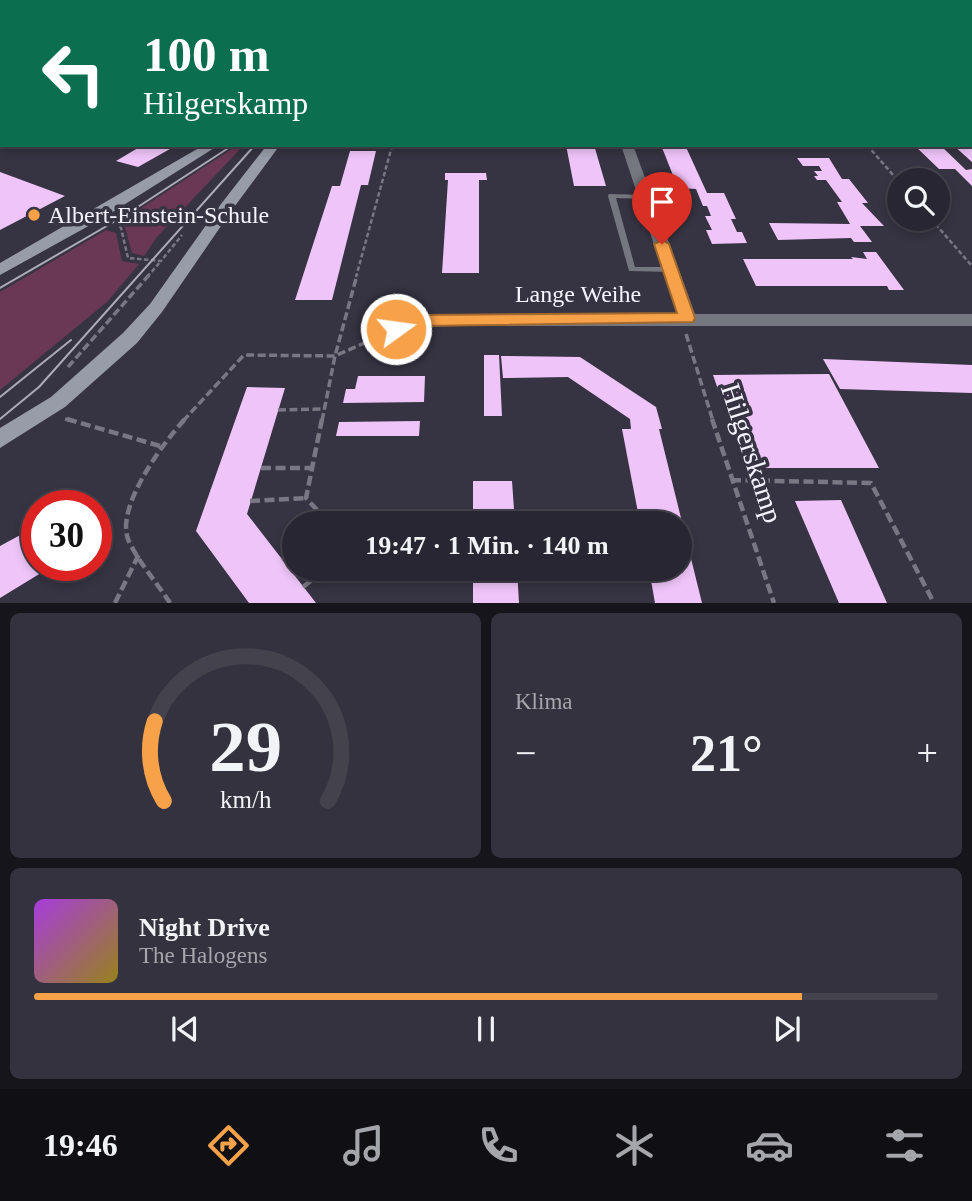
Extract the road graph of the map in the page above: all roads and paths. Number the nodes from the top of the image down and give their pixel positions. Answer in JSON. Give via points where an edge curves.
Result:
{"nodes":[{"id":1,"x":210,"y":147,"type":"edge"},
{"id":2,"x":272,"y":147,"type":"edge"},
{"id":3,"x":392,"y":147,"type":"edge"},
{"id":4,"x":628,"y":147,"type":"edge"},
{"id":5,"x":869,"y":147,"type":"edge"},
{"id":6,"x":887,"y":168,"type":"edge"},
{"id":7,"x":645,"y":197,"type":"junction"},
{"id":8,"x":98,"y":215,"type":"junction"},
{"id":9,"x":941,"y":231,"type":"edge"},
{"id":10,"x":182,"y":235,"type":"dead end"},
{"id":11,"x":161,"y":261,"type":"junction"},
{"id":12,"x":972,"y":266,"type":"edge"},
{"id":13,"x":0,"y":270,"type":"edge"},
{"id":14,"x":670,"y":270,"type":"junction"},
{"id":15,"x":684,"y":318,"type":"junction"},
{"id":16,"x":972,"y":320,"type":"edge"},
{"id":17,"x":396,"y":329,"type":"joint"},
{"id":18,"x":335,"y":356,"type":"junction"},
{"id":19,"x":63,"y":373,"type":"dead end"},
{"id":20,"x":324,"y":409,"type":"junction"},
{"id":21,"x":278,"y":410,"type":"dead end"},
{"id":22,"x":45,"y":411,"type":"junction"},
{"id":23,"x":0,"y":439,"type":"edge"},
{"id":24,"x":160,"y":446,"type":"junction"},
{"id":25,"x":261,"y":468,"type":"dead end"},
{"id":26,"x":312,"y":468,"type":"junction"},
{"id":27,"x":731,"y":480,"type":"junction"},
{"id":28,"x":306,"y":498,"type":"junction"},
{"id":29,"x":250,"y":501,"type":"dead end"},
{"id":30,"x":318,"y":511,"type":"edge"},
{"id":31,"x":139,"y":554,"type":"junction"},
{"id":32,"x":311,"y":581,"type":"edge"},
{"id":33,"x":303,"y":587,"type":"dead end"},
{"id":34,"x":115,"y":603,"type":"edge"},
{"id":35,"x":170,"y":603,"type":"edge"},
{"id":36,"x":774,"y":603,"type":"edge"},
{"id":37,"x":934,"y":603,"type":"edge"}],
"edges":[{"from":1,"to":8,"type":"main road"},
{"from":2,"to":22,"type":"main road","via":[[148,318]]},
{"from":3,"to":18,"type":"path"},
{"from":4,"to":7,"type":"street"},
{"from":5,"to":6,"type":"path"},
{"from":7,"to":14,"type":"street"},
{"from":7,"to":14,"type":"lane","via":[[612,197],[632,269]]},
{"from":8,"to":11,"type":"path","via":[[118,223],[128,258]]},
{"from":8,"to":13,"type":"main road"},
{"from":9,"to":12,"type":"path"},
{"from":10,"to":11,"type":"path"},
{"from":11,"to":19,"type":"path"},
{"from":14,"to":15,"type":"street"},
{"from":15,"to":16,"type":"street","name":"Lange Weihe"},
{"from":15,"to":17,"type":"street","name":"Lange Weihe","via":[[419,321]]},
{"from":15,"to":27,"type":"path","name":"Hilgerskamp"},
{"from":17,"to":18,"type":"path"},
{"from":18,"to":20,"type":"path"},
{"from":18,"to":24,"type":"path","via":[[244,355]]},
{"from":20,"to":21,"type":"path"},
{"from":20,"to":26,"type":"path"},
{"from":22,"to":23,"type":"main road"},
{"from":22,"to":24,"type":"path"},
{"from":24,"to":31,"type":"path","via":[[126,516],[128,538]]},
{"from":25,"to":26,"type":"path"},
{"from":26,"to":28,"type":"path"},
{"from":27,"to":36,"type":"path","name":"Hilgerskamp"},
{"from":27,"to":37,"type":"path","via":[[872,483]]},
{"from":28,"to":29,"type":"path"},
{"from":28,"to":30,"type":"path"},
{"from":31,"to":34,"type":"path"},
{"from":31,"to":35,"type":"path"},
{"from":32,"to":33,"type":"path"}]}
